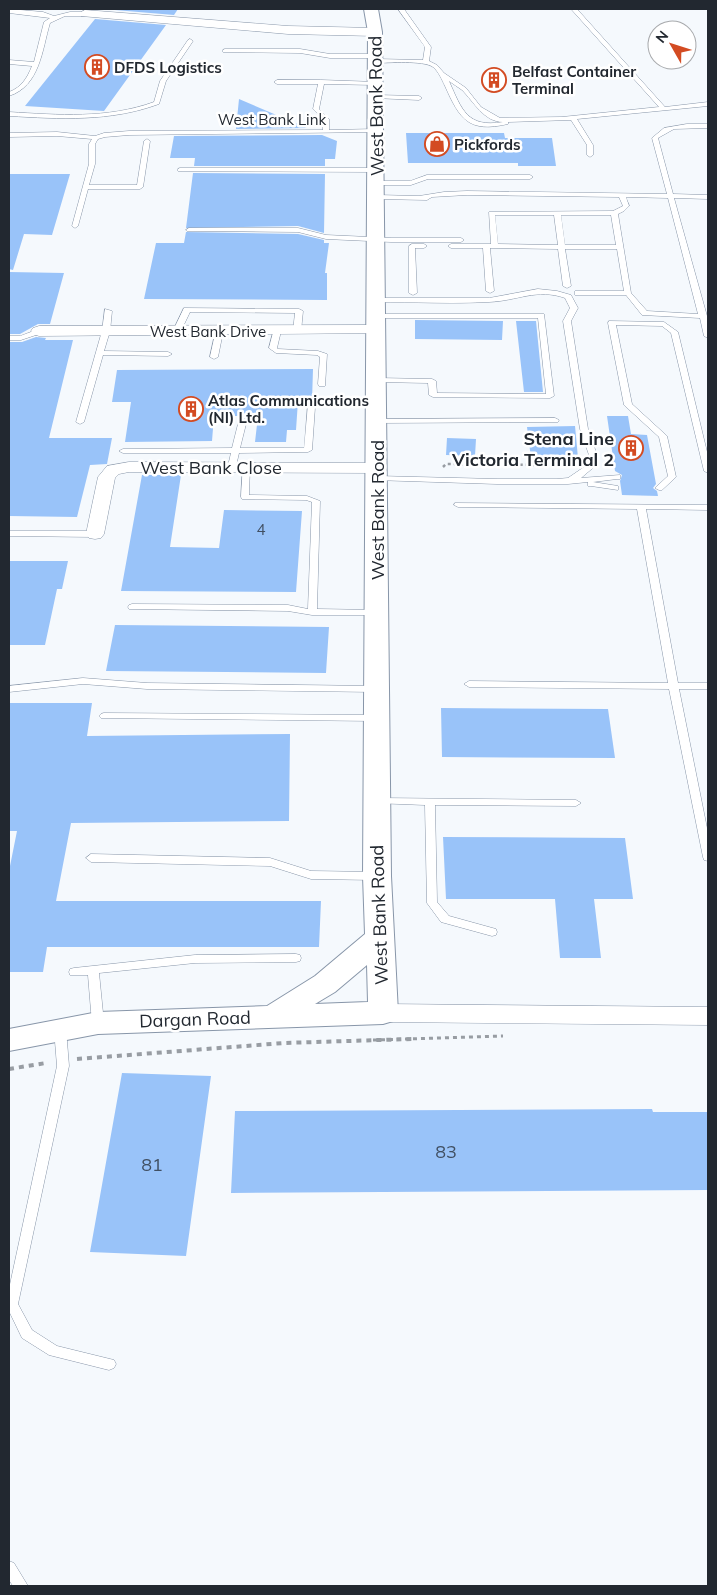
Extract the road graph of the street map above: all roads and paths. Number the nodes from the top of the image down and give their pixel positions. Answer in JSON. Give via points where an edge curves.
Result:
{"nodes":[{"id":1,"x":371,"y":9,"type":"edge"},
{"id":2,"x":401,"y":9,"type":"edge"},
{"id":3,"x":574,"y":9,"type":"edge"},
{"id":4,"x":9,"y":11,"type":"edge"},
{"id":5,"x":66,"y":11,"type":"edge"},
{"id":6,"x":85,"y":14,"type":"joint"},
{"id":7,"x":53,"y":18,"type":"junction"},
{"id":8,"x":375,"y":32,"type":"junction"},
{"id":9,"x":190,"y":41,"type":"dead end"},
{"id":10,"x":225,"y":51,"type":"dead end"},
{"id":11,"x":376,"y":59,"type":"junction"},
{"id":12,"x":9,"y":62,"type":"edge"},
{"id":13,"x":426,"y":62,"type":"junction"},
{"id":14,"x":35,"y":64,"type":"junction"},
{"id":15,"x":442,"y":74,"type":"junction"},
{"id":16,"x":277,"y":82,"type":"dead end"},
{"id":17,"x":321,"y":82,"type":"junction"},
{"id":18,"x":375,"y":90,"type":"junction"},
{"id":19,"x":9,"y":94,"type":"edge"},
{"id":20,"x":419,"y":98,"type":"dead end"},
{"id":21,"x":708,"y":104,"type":"edge"},
{"id":22,"x":664,"y":109,"type":"junction"},
{"id":23,"x":9,"y":114,"type":"edge"},
{"id":24,"x":573,"y":118,"type":"junction"},
{"id":25,"x":514,"y":121,"type":"junction"},
{"id":26,"x":708,"y":126,"type":"edge"},
{"id":27,"x":326,"y":131,"type":"junction"},
{"id":28,"x":376,"y":131,"type":"junction"},
{"id":29,"x":9,"y":135,"type":"edge"},
{"id":30,"x":96,"y":138,"type":"junction"},
{"id":31,"x":147,"y":141,"type":"dead end"},
{"id":32,"x":590,"y":155,"type":"dead end"},
{"id":33,"x":180,"y":170,"type":"dead end"},
{"id":34,"x":530,"y":177,"type":"dead end"},
{"id":35,"x":376,"y":183,"type":"junction"},
{"id":36,"x":86,"y":187,"type":"junction"},
{"id":37,"x":621,"y":195,"type":"junction"},
{"id":38,"x":672,"y":196,"type":"junction"},
{"id":39,"x":708,"y":197,"type":"edge"},
{"id":40,"x":557,"y":213,"type":"junction"},
{"id":41,"x":614,"y":213,"type":"junction"},
{"id":42,"x":76,"y":226,"type":"dead end"},
{"id":43,"x":189,"y":230,"type":"dead end"},
{"id":44,"x":377,"y":239,"type":"junction"},
{"id":45,"x":461,"y":240,"type":"dead end"},
{"id":46,"x":486,"y":246,"type":"junction"},
{"id":47,"x":495,"y":246,"type":"junction"},
{"id":48,"x":562,"y":246,"type":"junction"},
{"id":49,"x":620,"y":246,"type":"junction"},
{"id":50,"x":566,"y":286,"type":"dead end"},
{"id":51,"x":490,"y":291,"type":"dead end"},
{"id":52,"x":413,"y":293,"type":"dead end"},
{"id":53,"x":578,"y":293,"type":"dead end"},
{"id":54,"x":628,"y":294,"type":"junction"},
{"id":55,"x":108,"y":311,"type":"dead end"},
{"id":56,"x":377,"y":315,"type":"junction"},
{"id":57,"x":703,"y":316,"type":"junction"},
{"id":58,"x":40,"y":331,"type":"joint"},
{"id":59,"x":106,"y":331,"type":"junction"},
{"id":60,"x":278,"y":331,"type":"junction"},
{"id":61,"x":297,"y":331,"type":"junction"},
{"id":62,"x":177,"y":332,"type":"junction"},
{"id":63,"x":219,"y":332,"type":"junction"},
{"id":64,"x":708,"y":336,"type":"edge"},
{"id":65,"x":9,"y":338,"type":"edge"},
{"id":66,"x":99,"y":353,"type":"junction"},
{"id":67,"x":168,"y":354,"type":"dead end"},
{"id":68,"x":214,"y":357,"type":"dead end"},
{"id":69,"x":377,"y":380,"type":"junction"},
{"id":70,"x":322,"y":384,"type":"dead end"},
{"id":71,"x":311,"y":407,"type":"dead end"},
{"id":72,"x":244,"y":420,"type":"dead end"},
{"id":73,"x":555,"y":420,"type":"dead end"},
{"id":74,"x":377,"y":421,"type":"junction"},
{"id":75,"x":80,"y":422,"type":"dead end"},
{"id":76,"x":123,"y":451,"type":"dead end"},
{"id":77,"x":237,"y":461,"type":"junction"},
{"id":78,"x":708,"y":471,"type":"edge"},
{"id":79,"x":377,"y":473,"type":"junction"},
{"id":80,"x":617,"y":477,"type":"dead end"},
{"id":81,"x":658,"y":477,"type":"dead end"},
{"id":82,"x":672,"y":477,"type":"junction"},
{"id":83,"x":568,"y":482,"type":"junction"},
{"id":84,"x":580,"y":482,"type":"junction"},
{"id":85,"x":615,"y":488,"type":"dead end"},
{"id":86,"x":659,"y":488,"type":"dead end"},
{"id":87,"x":458,"y":505,"type":"dead end"},
{"id":88,"x":640,"y":506,"type":"junction"},
{"id":89,"x":708,"y":507,"type":"edge"},
{"id":90,"x":9,"y":533,"type":"edge"},
{"id":91,"x":95,"y":534,"type":"joint"},
{"id":92,"x":132,"y":607,"type":"dead end"},
{"id":93,"x":312,"y":612,"type":"junction"},
{"id":94,"x":376,"y":613,"type":"junction"},
{"id":95,"x":469,"y":684,"type":"dead end"},
{"id":96,"x":673,"y":686,"type":"junction"},
{"id":97,"x":708,"y":686,"type":"edge"},
{"id":98,"x":9,"y":689,"type":"edge"},
{"id":99,"x":376,"y":689,"type":"junction"},
{"id":100,"x":104,"y":716,"type":"dead end"},
{"id":101,"x":376,"y":718,"type":"junction"},
{"id":102,"x":377,"y":802,"type":"junction"},
{"id":103,"x":430,"y":802,"type":"junction"},
{"id":104,"x":576,"y":803,"type":"dead end"},
{"id":105,"x":708,"y":857,"type":"edge"},
{"id":106,"x":91,"y":858,"type":"dead end"},
{"id":107,"x":377,"y":876,"type":"junction"},
{"id":108,"x":492,"y":932,"type":"dead end"},
{"id":109,"x":379,"y":938,"type":"junction"},
{"id":110,"x":296,"y":958,"type":"dead end"},
{"id":111,"x":93,"y":970,"type":"junction"},
{"id":112,"x":74,"y":972,"type":"dead end"},
{"id":113,"x":383,"y":1013,"type":"junction"},
{"id":114,"x":274,"y":1016,"type":"junction"},
{"id":115,"x":708,"y":1016,"type":"edge"},
{"id":116,"x":98,"y":1023,"type":"junction"},
{"id":117,"x":60,"y":1029,"type":"junction"},
{"id":118,"x":506,"y":1036,"type":"dead end"},
{"id":119,"x":9,"y":1040,"type":"edge"},
{"id":120,"x":63,"y":1060,"type":"junction"},
{"id":121,"x":9,"y":1069,"type":"edge"},
{"id":122,"x":109,"y":1364,"type":"dead end"},
{"id":123,"x":9,"y":1568,"type":"edge"},
{"id":124,"x":21,"y":1586,"type":"edge"}],
"edges":[{"from":1,"to":8,"type":"street","name":"West Bank Road"},
{"from":2,"to":13,"type":"lane","via":[[428,47]]},
{"from":3,"to":22,"type":"lane"},
{"from":4,"to":7,"type":"lane"},
{"from":5,"to":6,"type":"lane"},
{"from":5,"to":7,"type":"lane"},
{"from":6,"to":8,"type":"street","via":[[288,30]]},
{"from":7,"to":14,"type":"lane","via":[[47,22]]},
{"from":8,"to":11,"type":"street","name":"West Bank Road"},
{"from":9,"to":23,"type":"lane","via":[[164,81],[157,103],[139,111],[94,117]]},
{"from":10,"to":11,"type":"lane","via":[[300,51]]},
{"from":11,"to":13,"type":"lane"},
{"from":11,"to":18,"type":"street","name":"West Bank Road"},
{"from":12,"to":14,"type":"lane"},
{"from":13,"to":15,"type":"lane"},
{"from":14,"to":19,"type":"lane","via":[[29,79],[17,92]]},
{"from":15,"to":25,"type":"lane","via":[[464,89],[479,108],[492,117]]},
{"from":15,"to":25,"type":"lane","via":[[449,91],[470,121],[493,125]]},
{"from":16,"to":17,"type":"lane"},
{"from":17,"to":18,"type":"lane"},
{"from":17,"to":27,"type":"lane","via":[[316,109],[326,119]]},
{"from":18,"to":20,"type":"lane"},
{"from":18,"to":28,"type":"street","name":"West Bank Road"},
{"from":21,"to":22,"type":"lane"},
{"from":22,"to":24,"type":"lane"},
{"from":24,"to":25,"type":"lane"},
{"from":24,"to":32,"type":"lane","via":[[590,145]]},
{"from":26,"to":38,"type":"lane","via":[[667,129],[655,138]]},
{"from":27,"to":28,"type":"lane","name":"West Bank Link"},
{"from":27,"to":30,"type":"lane","name":"West Bank Link","via":[[129,133]]},
{"from":28,"to":35,"type":"street","name":"West Bank Road"},
{"from":29,"to":30,"type":"lane","name":"West Bank Link","via":[[57,134]]},
{"from":30,"to":36,"type":"lane","via":[[92,144],[92,164]]},
{"from":31,"to":36,"type":"lane","via":[[140,187]]},
{"from":33,"to":35,"type":"lane"},
{"from":34,"to":35,"type":"lane","via":[[427,177],[411,183]]},
{"from":35,"to":37,"type":"lane","via":[[421,197],[589,198]]},
{"from":35,"to":44,"type":"street","name":"West Bank Road"},
{"from":36,"to":42,"type":"lane"},
{"from":37,"to":38,"type":"lane"},
{"from":37,"to":41,"type":"lane","via":[[626,206]]},
{"from":38,"to":39,"type":"lane"},
{"from":38,"to":57,"type":"lane"},
{"from":40,"to":41,"type":"lane"},
{"from":40,"to":47,"type":"lane","via":[[491,213]]},
{"from":40,"to":48,"type":"lane"},
{"from":41,"to":49,"type":"lane"},
{"from":43,"to":44,"type":"lane","via":[[298,230],[326,237]]},
{"from":44,"to":45,"type":"lane"},
{"from":44,"to":56,"type":"street","name":"West Bank Road"},
{"from":46,"to":47,"type":"lane"},
{"from":46,"to":51,"type":"lane"},
{"from":46,"to":52,"type":"lane","via":[[412,246]]},
{"from":47,"to":48,"type":"lane"},
{"from":48,"to":49,"type":"lane"},
{"from":48,"to":50,"type":"lane"},
{"from":49,"to":54,"type":"lane"},
{"from":53,"to":54,"type":"lane"},
{"from":54,"to":57,"type":"lane","via":[[645,313]]},
{"from":55,"to":59,"type":"lane"},
{"from":56,"to":61,"type":"street","name":"West Bank Drive"},
{"from":56,"to":69,"type":"street","name":"West Bank Road"},
{"from":56,"to":69,"type":"lane","via":[[541,316],[550,396],[433,395],[432,382]]},
{"from":56,"to":83,"type":"lane","via":[[492,300],[536,290],[549,290],[568,297],[574,308],[567,321],[568,330],[584,429],[594,460],[586,472]]},
{"from":57,"to":64,"type":"lane"},
{"from":58,"to":59,"type":"street","name":"West Bank Drive"},
{"from":58,"to":65,"type":"lane","via":[[21,338]]},
{"from":59,"to":62,"type":"street","name":"West Bank Drive"},
{"from":59,"to":66,"type":"lane"},
{"from":60,"to":61,"type":"street","name":"West Bank Drive"},
{"from":60,"to":63,"type":"street","name":"West Bank Drive"},
{"from":60,"to":70,"type":"lane","via":[[273,348],[276,351],[324,356]]},
{"from":61,"to":62,"type":"lane","via":[[299,311],[187,310]]},
{"from":62,"to":63,"type":"street","name":"West Bank Drive"},
{"from":63,"to":68,"type":"lane"},
{"from":66,"to":67,"type":"lane"},
{"from":66,"to":75,"type":"lane"},
{"from":69,"to":74,"type":"street","name":"West Bank Road"},
{"from":71,"to":77,"type":"lane","via":[[308,450]]},
{"from":72,"to":77,"type":"lane"},
{"from":73,"to":74,"type":"lane"},
{"from":74,"to":79,"type":"street","name":"West Bank Road"},
{"from":76,"to":77,"type":"lane"},
{"from":77,"to":79,"type":"street","name":"West Bank Close"},
{"from":77,"to":91,"type":"street","name":"West Bank Close","via":[[113,470],[107,477]]},
{"from":77,"to":93,"type":"lane","via":[[245,497],[308,498],[316,501]]},
{"from":78,"to":82,"type":"lane","via":[[674,332],[664,324],[612,323],[628,405],[663,436]]},
{"from":79,"to":83,"type":"lane","via":[[440,481]]},
{"from":79,"to":94,"type":"street","name":"West Bank Road"},
{"from":80,"to":84,"type":"lane"},
{"from":81,"to":82,"type":"lane"},
{"from":82,"to":86,"type":"lane"},
{"from":83,"to":84,"type":"lane"},
{"from":84,"to":85,"type":"lane"},
{"from":87,"to":88,"type":"lane"},
{"from":88,"to":89,"type":"lane"},
{"from":88,"to":96,"type":"lane"},
{"from":90,"to":91,"type":"lane"},
{"from":92,"to":93,"type":"lane","via":[[288,608]]},
{"from":93,"to":94,"type":"lane"},
{"from":94,"to":99,"type":"street","name":"West Bank Road"},
{"from":95,"to":96,"type":"lane"},
{"from":96,"to":97,"type":"lane"},
{"from":96,"to":105,"type":"lane"},
{"from":98,"to":99,"type":"lane","via":[[83,681],[147,686]]},
{"from":99,"to":101,"type":"street","name":"West Bank Road"},
{"from":100,"to":101,"type":"lane"},
{"from":101,"to":102,"type":"street","name":"West Bank Road"},
{"from":102,"to":103,"type":"lane"},
{"from":102,"to":107,"type":"street","name":"West Bank Road"},
{"from":103,"to":104,"type":"lane"},
{"from":103,"to":108,"type":"lane","via":[[432,903],[445,918]]},
{"from":106,"to":107,"type":"lane","via":[[270,862],[311,874]]},
{"from":107,"to":109,"type":"street","name":"West Bank Road"},
{"from":109,"to":113,"type":"street","name":"West Bank Road"},
{"from":109,"to":114,"type":"street","via":[[325,984]]},
{"from":110,"to":111,"type":"lane","via":[[195,960]]},
{"from":111,"to":112,"type":"lane"},
{"from":111,"to":116,"type":"lane"},
{"from":113,"to":114,"type":"street","name":"Dargan Road"},
{"from":113,"to":115,"type":"street"},
{"from":114,"to":116,"type":"street","name":"Dargan Road"},
{"from":116,"to":117,"type":"street","name":"Dargan Road"},
{"from":117,"to":119,"type":"street","name":"Dargan Road"},
{"from":117,"to":120,"type":"lane"},
{"from":118,"to":120,"type":"path","via":[[284,1043]]},
{"from":120,"to":121,"type":"path"},
{"from":120,"to":122,"type":"lane","via":[[12,1304],[27,1334],[54,1351]]},
{"from":123,"to":124,"type":"lane"}]}
